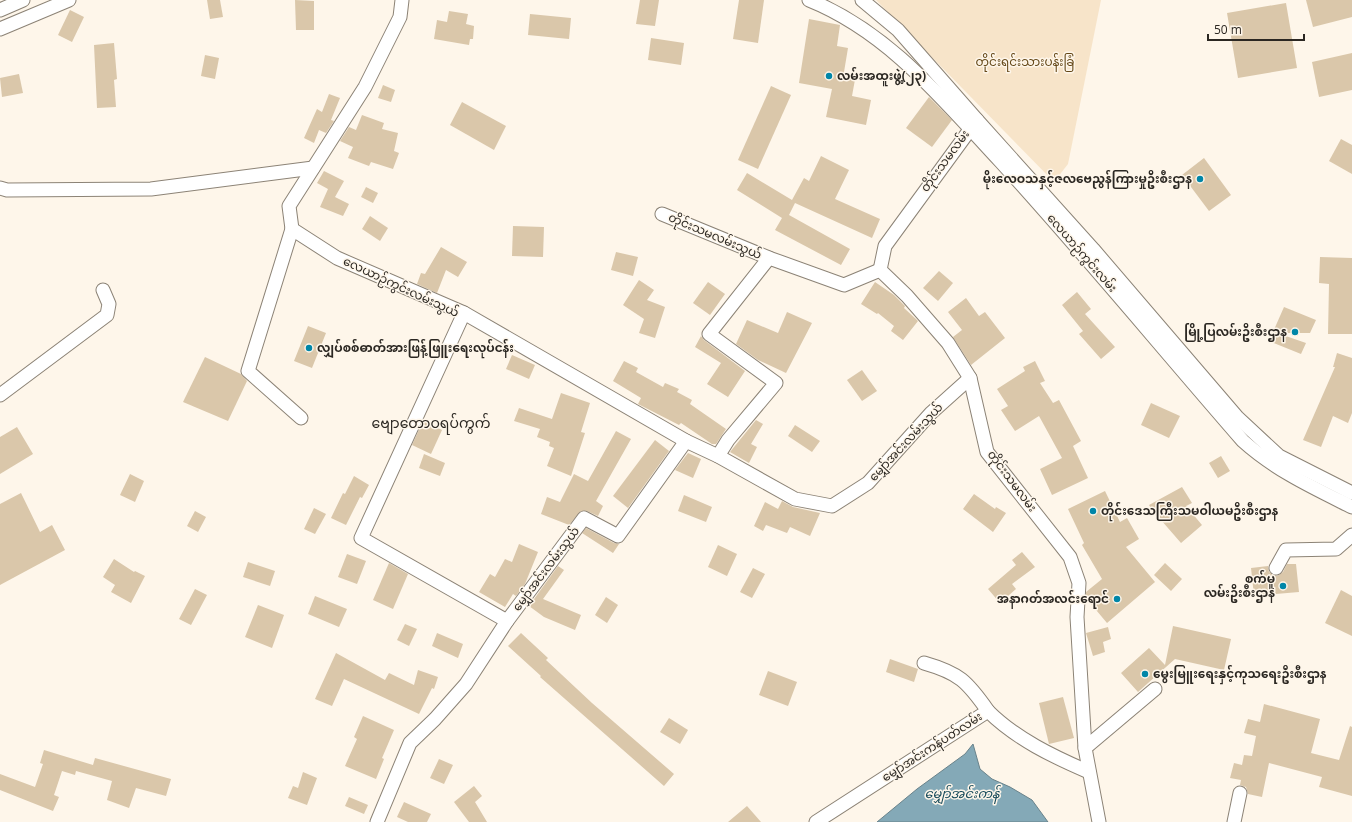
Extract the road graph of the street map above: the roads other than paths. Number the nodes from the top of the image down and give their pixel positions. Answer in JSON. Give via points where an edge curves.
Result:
{"nodes":[{"id":1,"x":23,"y":0,"type":"edge"},
{"id":2,"x":69,"y":0,"type":"edge"},
{"id":3,"x":402,"y":0,"type":"edge"},
{"id":4,"x":862,"y":0,"type":"edge"},
{"id":5,"x":818,"y":1,"type":"edge"},
{"id":6,"x":0,"y":10,"type":"edge"},
{"id":7,"x":0,"y":29,"type":"edge"},
{"id":8,"x":973,"y":124,"type":"junction"},
{"id":9,"x":313,"y":168,"type":"junction"},
{"id":10,"x":0,"y":188,"type":"edge"},
{"id":11,"x":662,"y":214,"type":"dead end"},
{"id":12,"x":292,"y":230,"type":"junction"},
{"id":13,"x":769,"y":258,"type":"junction"},
{"id":14,"x":880,"y":270,"type":"junction"},
{"id":15,"x":103,"y":290,"type":"dead end"},
{"id":16,"x":464,"y":313,"type":"junction"},
{"id":17,"x":970,"y":378,"type":"junction"},
{"id":18,"x":0,"y":395,"type":"edge"},
{"id":19,"x":300,"y":418,"type":"dead end"},
{"id":20,"x":686,"y":441,"type":"junction"},
{"id":21,"x":718,"y":456,"type":"junction"},
{"id":22,"x":1352,"y":493,"type":"edge"},
{"id":23,"x":1352,"y":507,"type":"edge"},
{"id":24,"x":1352,"y":535,"type":"edge"},
{"id":25,"x":1276,"y":568,"type":"dead end"},
{"id":26,"x":507,"y":621,"type":"junction"},
{"id":27,"x":924,"y":663,"type":"dead end"},
{"id":28,"x":1155,"y":689,"type":"dead end"},
{"id":29,"x":988,"y":711,"type":"junction"},
{"id":30,"x":1085,"y":748,"type":"junction"},
{"id":31,"x":1089,"y":772,"type":"junction"},
{"id":32,"x":1240,"y":794,"type":"dead end"},
{"id":33,"x":377,"y":822,"type":"edge"},
{"id":34,"x":816,"y":822,"type":"edge"},
{"id":35,"x":1099,"y":822,"type":"edge"},
{"id":36,"x":1234,"y":822,"type":"edge"}],
"edges":[{"from":1,"to":6,"type":"street"},
{"from":2,"to":7,"type":"street"},
{"from":3,"to":9,"type":"street","via":[[400,17],[365,87]]},
{"from":4,"to":8,"type":"street","name":"လေယာဉ်ကွင်းလမ်း","via":[[898,30]]},
{"from":5,"to":8,"type":"street","name":"လေယာဉ်ကွင်းလမ်း","via":[[862,27],[895,52]]},
{"from":8,"to":14,"type":"street","name":"တိုင်းသမလမ်း","via":[[885,246]]},
{"from":8,"to":22,"type":"street","name":"လေယာဉ်ကွင်းလမ်း","via":[[1093,249],[1237,417],[1279,456]]},
{"from":8,"to":23,"type":"street","name":"လေယာဉ်ကွင်းလမ်း","via":[[1243,441],[1262,458],[1300,481]]},
{"from":9,"to":10,"type":"street","via":[[151,189]]},
{"from":9,"to":12,"type":"street","via":[[288,206]]},
{"from":11,"to":13,"type":"street","name":"တိုင်းသမလမ်းသွယ်"},
{"from":12,"to":16,"type":"street","name":"လေယာဉ်ကွင်းလမ်းသွယ်","via":[[337,258]]},
{"from":12,"to":19,"type":"street","via":[[248,371]]},
{"from":13,"to":14,"type":"street","name":"တိုင်းသမလမ်းသွယ်","via":[[844,286]]},
{"from":13,"to":21,"type":"street","name":"တိုင်းသမလမ်းသွယ်","via":[[709,334],[776,383],[728,440]]},
{"from":14,"to":17,"type":"street","name":"တိုင်းသမလမ်း","via":[[907,296],[948,343]]},
{"from":15,"to":18,"type":"street","via":[[109,304],[107,315]]},
{"from":16,"to":20,"type":"street"},
{"from":16,"to":26,"type":"street","name":"လေယာဉ်ကွင်းလမ်းသွယ်","via":[[361,538]]},
{"from":17,"to":21,"type":"street","name":"မျှော်အင်းလမ်းသွယ်","via":[[931,413],[868,483],[832,506],[795,499]]},
{"from":17,"to":30,"type":"street","name":"တိုင်းသမလမ်း","via":[[987,452],[1070,557],[1079,583],[1077,617]]},
{"from":20,"to":21,"type":"street","name":"မျှော်အင်းလမ်းသွယ်"},
{"from":20,"to":26,"type":"street","name":"မျှော်အင်းလမ်းသွယ်","via":[[618,536],[584,518]]},
{"from":24,"to":25,"type":"street","via":[[1336,549],[1286,550]]},
{"from":26,"to":33,"type":"street","name":"မျှော်အင်းလမ်းသွယ်","via":[[466,684],[410,743]]},
{"from":27,"to":29,"type":"street","via":[[945,668],[961,677]]},
{"from":28,"to":30,"type":"street"},
{"from":29,"to":31,"type":"street","name":"မျှော်အင်းကန်ပတ်လမ်း","via":[[1001,724],[1055,757]]},
{"from":29,"to":34,"type":"street","name":"မျှော်အင်းကန်ပတ်လမ်း"},
{"from":30,"to":31,"type":"street","name":"တိုင်းသမလမ်း"},
{"from":31,"to":35,"type":"street","name":"တိုင်းသမလမ်း"},
{"from":32,"to":36,"type":"street"}]}
